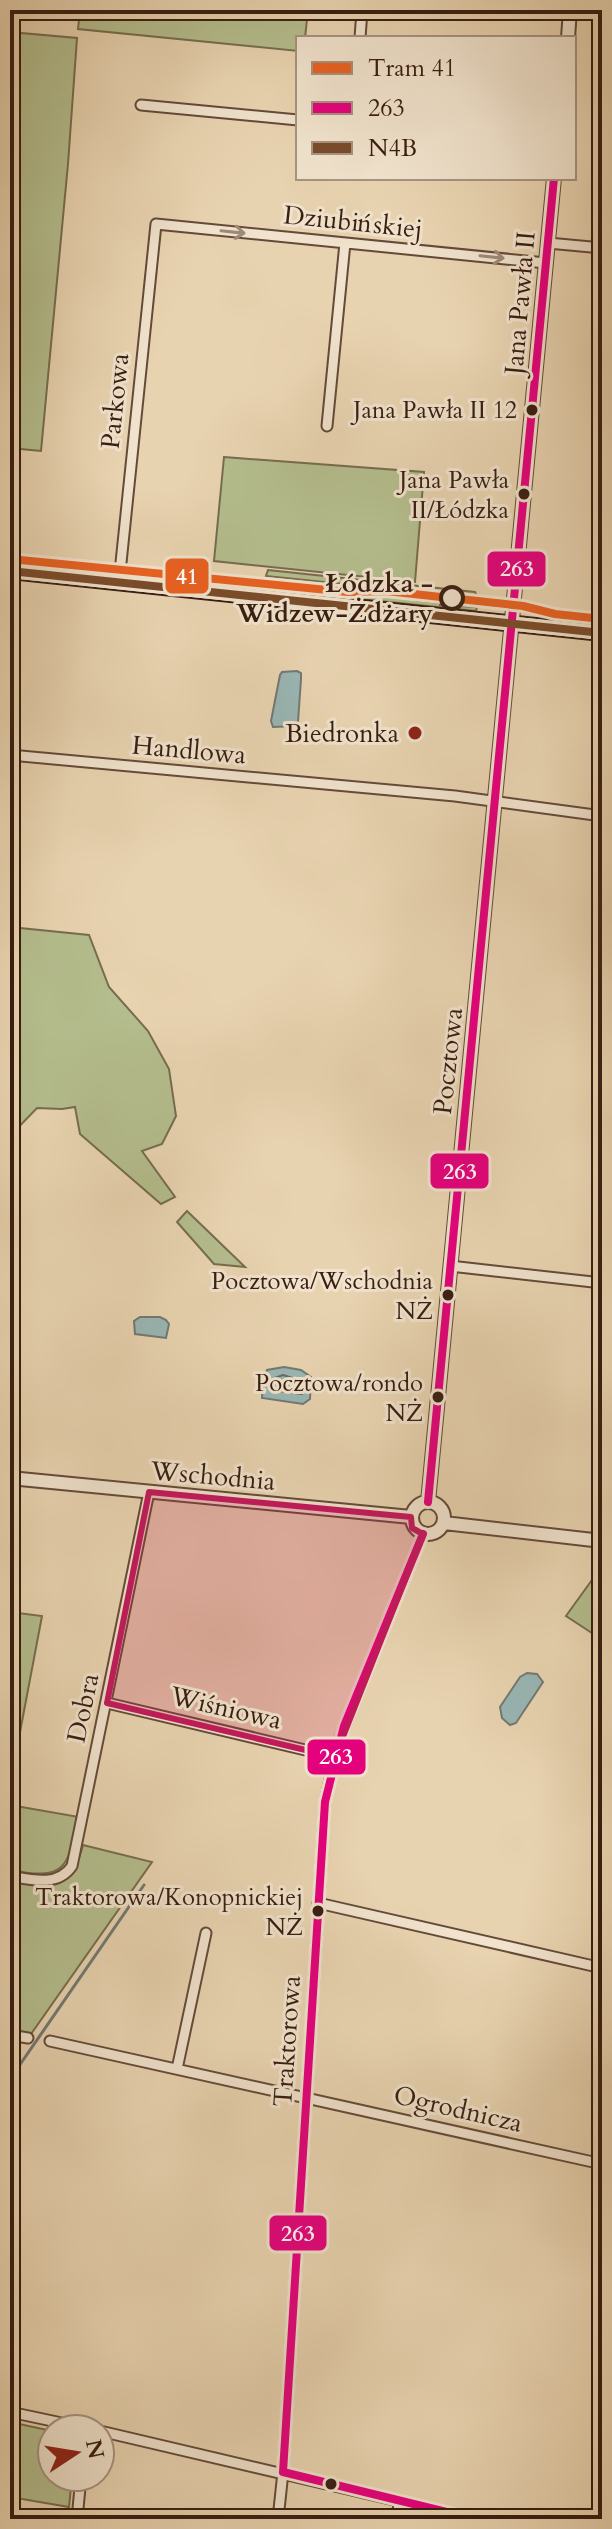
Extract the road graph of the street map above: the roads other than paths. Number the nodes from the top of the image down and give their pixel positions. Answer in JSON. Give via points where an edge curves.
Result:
{"nodes":[{"id":1,"x":362,"y":10,"type":"edge"},
{"id":2,"x":570,"y":10,"type":"edge"},
{"id":3,"x":360,"y":36,"type":"edge"},
{"id":4,"x":568,"y":36,"type":"edge"},
{"id":5,"x":141,"y":105,"type":"dead end"},
{"id":6,"x":296,"y":120,"type":"edge"},
{"id":7,"x":554,"y":180,"type":"edge"},
{"id":8,"x":156,"y":224,"type":"joint"},
{"id":9,"x":345,"y":243,"type":"junction"},
{"id":10,"x":548,"y":243,"type":"junction"},
{"id":11,"x":602,"y":248,"type":"edge"},
{"id":12,"x":546,"y":263,"type":"junction"},
{"id":13,"x":327,"y":426,"type":"dead end"},
{"id":14,"x":10,"y":571,"type":"edge"},
{"id":15,"x":119,"y":582,"type":"junction"},
{"id":16,"x":512,"y":624,"type":"junction"},
{"id":17,"x":602,"y":633,"type":"edge"},
{"id":18,"x":10,"y":755,"type":"edge"},
{"id":19,"x":496,"y":801,"type":"junction"},
{"id":20,"x":602,"y":816,"type":"edge"},
{"id":21,"x":450,"y":1266,"type":"junction"},
{"id":22,"x":602,"y":1283,"type":"edge"},
{"id":23,"x":10,"y":1478,"type":"edge"},
{"id":24,"x":149,"y":1492,"type":"junction"},
{"id":25,"x":428,"y":1502,"type":"junction"},
{"id":26,"x":411,"y":1517,"type":"junction"},
{"id":27,"x":444,"y":1523,"type":"junction"},
{"id":28,"x":423,"y":1534,"type":"junction"},
{"id":29,"x":602,"y":1541,"type":"edge"},
{"id":30,"x":107,"y":1703,"type":"junction"},
{"id":31,"x":335,"y":1757,"type":"junction"},
{"id":32,"x":10,"y":1876,"type":"edge"},
{"id":33,"x":318,"y":1903,"type":"junction"},
{"id":34,"x":206,"y":1933,"type":"dead end"},
{"id":35,"x":602,"y":1968,"type":"edge"},
{"id":36,"x":10,"y":2035,"type":"edge"},
{"id":37,"x":28,"y":2038,"type":"dead end"},
{"id":38,"x":50,"y":2041,"type":"dead end"},
{"id":39,"x":177,"y":2069,"type":"junction"},
{"id":40,"x":305,"y":2097,"type":"junction"},
{"id":41,"x":602,"y":2164,"type":"edge"},
{"id":42,"x":10,"y":2412,"type":"edge"},
{"id":43,"x":36,"y":2418,"type":"edge"},
{"id":44,"x":116,"y":2435,"type":"edge"},
{"id":45,"x":283,"y":2472,"type":"junction"},
{"id":46,"x":79,"y":2493,"type":"edge"},
{"id":47,"x":400,"y":2501,"type":"junction"},
{"id":48,"x":77,"y":2519,"type":"edge"},
{"id":49,"x":278,"y":2519,"type":"edge"},
{"id":50,"x":396,"y":2519,"type":"edge"},
{"id":51,"x":475,"y":2519,"type":"edge"}],
"edges":[{"from":1,"to":3,"type":"street"},
{"from":2,"to":4,"type":"street"},
{"from":5,"to":6,"type":"street"},
{"from":7,"to":10,"type":"street","name":"Jana Pawła II"},
{"from":8,"to":9,"type":"street","name":"Dziubińskiej","one_way":true},
{"from":8,"to":15,"type":"street","name":"Parkowa"},
{"from":9,"to":12,"type":"street","name":"Dziubińskiej","one_way":true},
{"from":9,"to":13,"type":"street"},
{"from":10,"to":11,"type":"street"},
{"from":10,"to":12,"type":"street","name":"Jana Pawła II"},
{"from":12,"to":16,"type":"street","name":"Jana Pawła II"},
{"from":14,"to":15,"type":"main road"},
{"from":15,"to":16,"type":"main road"},
{"from":16,"to":17,"type":"main road"},
{"from":16,"to":19,"type":"street","name":"Pocztowa"},
{"from":18,"to":19,"type":"street","name":"Handlowa"},
{"from":19,"to":20,"type":"street","name":"Handlowa"},
{"from":19,"to":21,"type":"street","name":"Pocztowa"},
{"from":21,"to":22,"type":"street"},
{"from":21,"to":25,"type":"street","name":"Pocztowa"},
{"from":23,"to":24,"type":"street","name":"Wschodnia"},
{"from":24,"to":26,"type":"street","name":"Wschodnia"},
{"from":24,"to":30,"type":"street","name":"Dobra"},
{"from":25,"to":26,"type":"street","via":[[416,1506]]},
{"from":25,"to":27,"type":"street","via":[[440,1507]]},
{"from":26,"to":28,"type":"street"},
{"from":27,"to":28,"type":"street","via":[[437,1532]]},
{"from":27,"to":29,"type":"street"},
{"from":28,"to":31,"type":"street","name":"Traktorowa"},
{"from":30,"to":31,"type":"street","name":"Wiśniowa"},
{"from":30,"to":32,"type":"street","name":"Dobra","via":[[72,1866],[51,1880]]},
{"from":31,"to":33,"type":"street","name":"Traktorowa","via":[[325,1802]]},
{"from":33,"to":35,"type":"street"},
{"from":33,"to":40,"type":"street","name":"Traktorowa"},
{"from":34,"to":39,"type":"street"},
{"from":36,"to":37,"type":"street"},
{"from":38,"to":39,"type":"street","name":"Ogrodnicza"},
{"from":39,"to":40,"type":"street","name":"Ogrodnicza"},
{"from":40,"to":41,"type":"street","name":"Ogrodnicza"},
{"from":40,"to":45,"type":"street","name":"Traktorowa"},
{"from":42,"to":43,"type":"street"},
{"from":44,"to":45,"type":"street"},
{"from":45,"to":47,"type":"street"},
{"from":45,"to":49,"type":"street","name":"Traktorowa"},
{"from":46,"to":48,"type":"street"},
{"from":47,"to":50,"type":"street"},
{"from":47,"to":51,"type":"street"}]}
